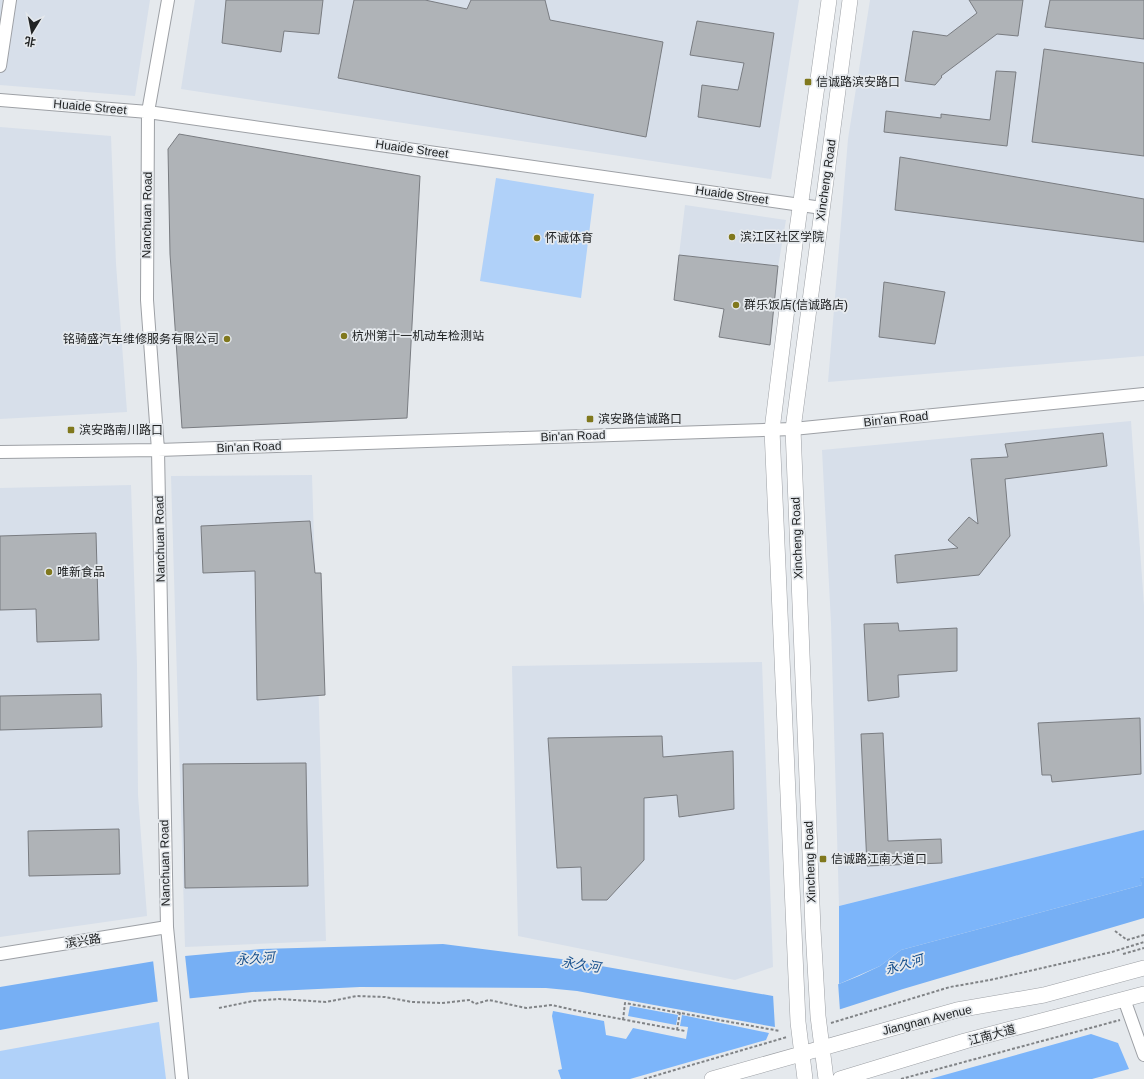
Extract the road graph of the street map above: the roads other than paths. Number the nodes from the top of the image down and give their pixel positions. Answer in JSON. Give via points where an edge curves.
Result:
{"nodes":[{"id":1,"x":10,"y":0,"type":"edge"},
{"id":2,"x":168,"y":0,"type":"edge"},
{"id":3,"x":829,"y":0,"type":"edge"},
{"id":4,"x":850,"y":0,"type":"edge"},
{"id":5,"x":0,"y":66,"type":"edge"},
{"id":6,"x":0,"y":100,"type":"edge"},
{"id":7,"x":148,"y":112,"type":"junction"},
{"id":8,"x":801,"y":205,"type":"junction"},
{"id":9,"x":822,"y":208,"type":"junction"},
{"id":10,"x":1144,"y":394,"type":"edge"},
{"id":11,"x":793,"y":429,"type":"junction"},
{"id":12,"x":772,"y":430,"type":"junction"},
{"id":13,"x":158,"y":450,"type":"junction"},
{"id":14,"x":0,"y":452,"type":"edge"},
{"id":15,"x":166,"y":927,"type":"junction"},
{"id":16,"x":0,"y":954,"type":"edge"},
{"id":17,"x":1144,"y":968,"type":"edge"},
{"id":18,"x":1144,"y":994,"type":"edge"},
{"id":19,"x":1124,"y":999,"type":"junction"},
{"id":20,"x":822,"y":1048,"type":"junction"},
{"id":21,"x":802,"y":1053,"type":"junction"},
{"id":22,"x":1144,"y":1055,"type":"edge"},
{"id":23,"x":182,"y":1079,"type":"edge"},
{"id":24,"x":712,"y":1079,"type":"edge"},
{"id":25,"x":805,"y":1079,"type":"edge"},
{"id":26,"x":826,"y":1079,"type":"edge"},
{"id":27,"x":840,"y":1079,"type":"edge"}],
"edges":[{"from":1,"to":5,"type":"street"},
{"from":2,"to":7,"type":"street","name":"Nanchuan Road"},
{"from":3,"to":8,"type":"main road","name":"Xincheng Road"},
{"from":4,"to":9,"type":"main road","name":"Xincheng Road"},
{"from":6,"to":7,"type":"street","name":"Huaide Street"},
{"from":7,"to":8,"type":"street","name":"Huaide Street"},
{"from":7,"to":13,"type":"street","name":"Nanchuan Road","via":[[146,300]]},
{"from":8,"to":9,"type":"street","name":"Huaide Street"},
{"from":8,"to":12,"type":"main road","name":"Xincheng Road"},
{"from":9,"to":11,"type":"main road","name":"Xincheng Road"},
{"from":10,"to":11,"type":"street","name":"Bin'an Road"},
{"from":11,"to":12,"type":"street","name":"Bin'an Road"},
{"from":11,"to":20,"type":"main road","name":"Xincheng Road","via":[[813,929]]},
{"from":12,"to":13,"type":"street","name":"Bin'an Road"},
{"from":12,"to":21,"type":"main road","name":"Xincheng Road","via":[[798,1022]]},
{"from":13,"to":14,"type":"street","name":"Bin'an Road"},
{"from":13,"to":15,"type":"street","name":"Nanchuan Road"},
{"from":15,"to":16,"type":"street","name":"滨兴路"},
{"from":15,"to":23,"type":"street","name":"Nanchuan Road"},
{"from":17,"to":20,"type":"main road","name":"Jiangnan Avenue","via":[[1044,995],[957,1010]]},
{"from":18,"to":19,"type":"main road","name":"江南大道"},
{"from":19,"to":22,"type":"street"},
{"from":19,"to":27,"type":"main road","name":"江南大道","via":[[965,1041]]},
{"from":20,"to":21,"type":"main road","name":"Jiangnan Avenue"},
{"from":20,"to":26,"type":"main road","name":"Xincheng Road"},
{"from":21,"to":24,"type":"main road","name":"Jiangnan Avenue"},
{"from":21,"to":25,"type":"main road","name":"Xincheng Road"}]}
